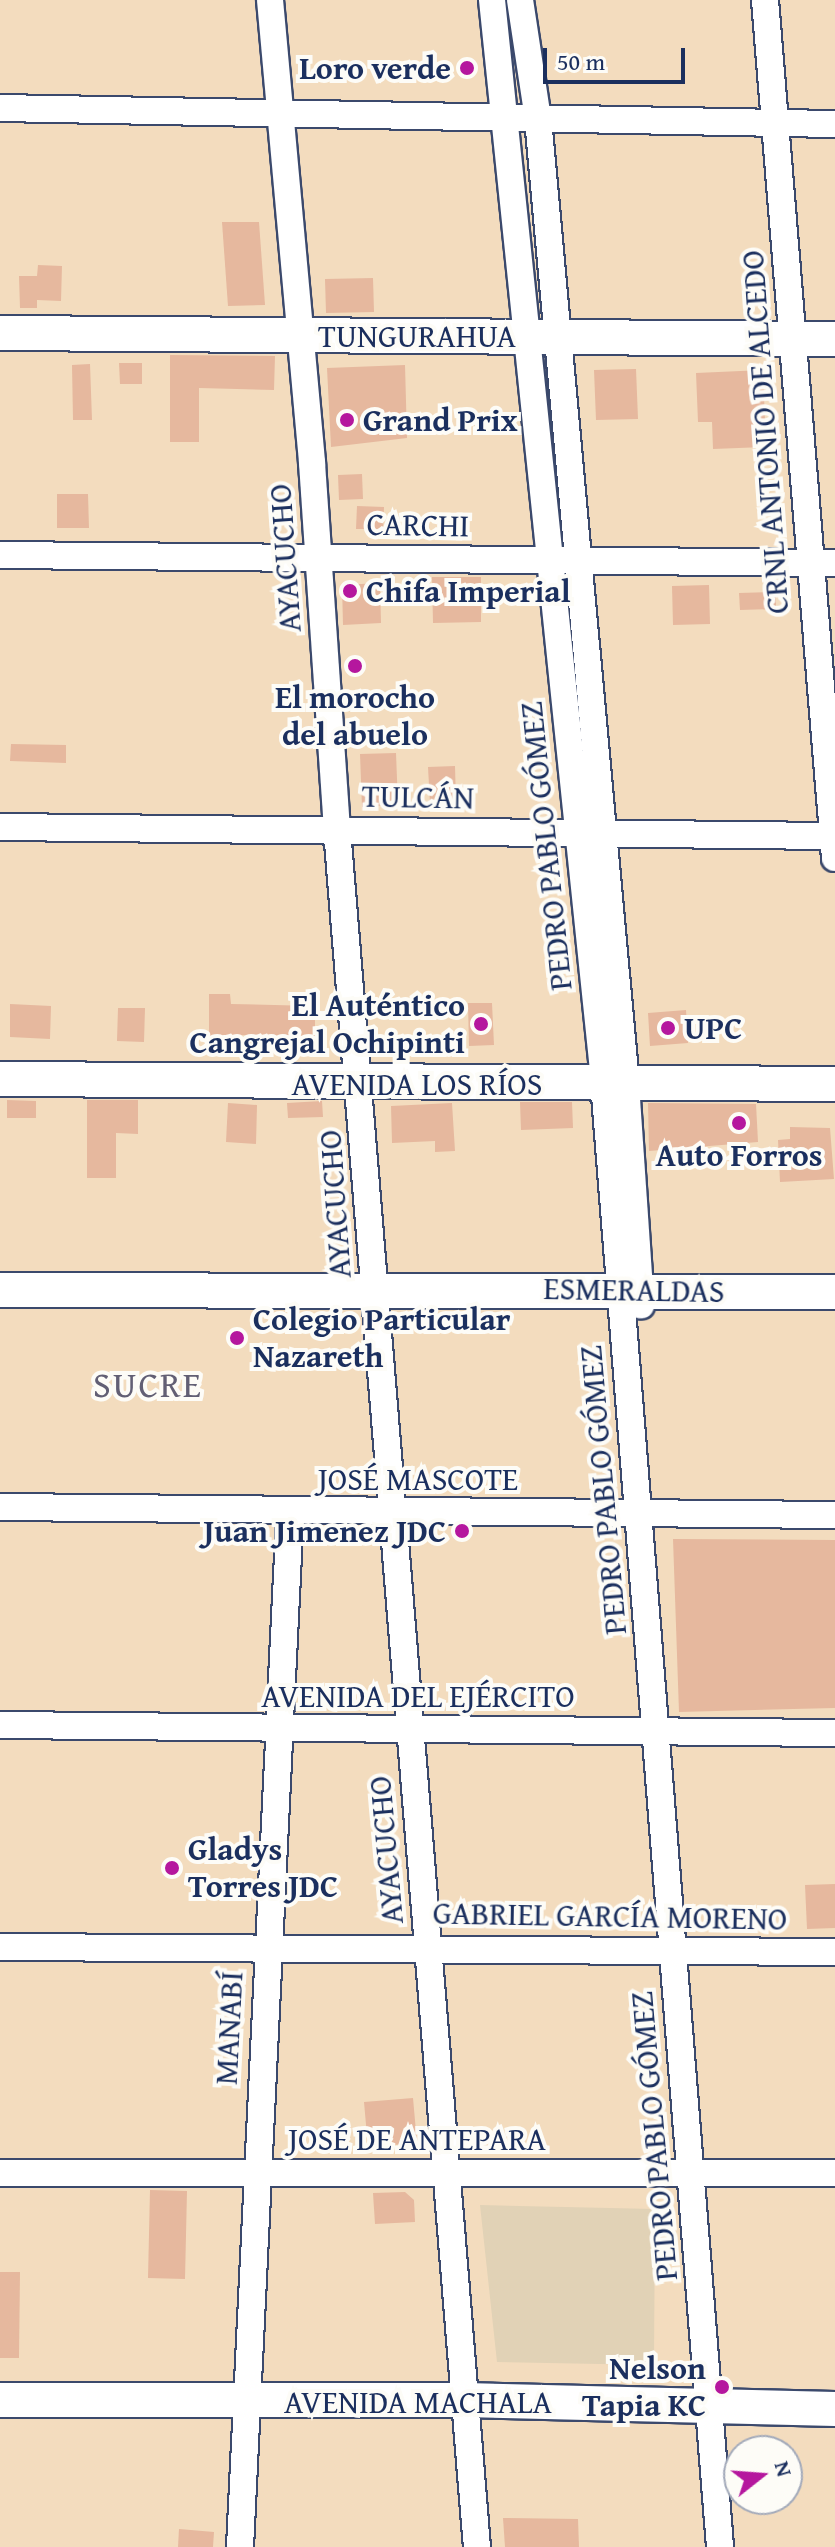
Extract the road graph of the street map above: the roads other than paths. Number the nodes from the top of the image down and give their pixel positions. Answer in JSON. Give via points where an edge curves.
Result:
{"nodes":[{"id":1,"x":270,"y":0,"type":"edge"},
{"id":2,"x":492,"y":0,"type":"edge"},
{"id":3,"x":520,"y":0,"type":"edge"},
{"id":4,"x":765,"y":0,"type":"edge"},
{"id":5,"x":0,"y":108,"type":"edge"},
{"id":6,"x":281,"y":115,"type":"junction"},
{"id":7,"x":506,"y":119,"type":"junction"},
{"id":8,"x":538,"y":119,"type":"junction"},
{"id":9,"x":775,"y":123,"type":"junction"},
{"id":10,"x":835,"y":124,"type":"edge"},
{"id":11,"x":0,"y":333,"type":"edge"},
{"id":12,"x":542,"y":336,"type":"junction"},
{"id":13,"x":302,"y":337,"type":"junction"},
{"id":14,"x":793,"y":338,"type":"junction"},
{"id":15,"x":835,"y":339,"type":"edge"},
{"id":16,"x":0,"y":555,"type":"edge"},
{"id":17,"x":320,"y":558,"type":"junction"},
{"id":18,"x":562,"y":560,"type":"junction"},
{"id":19,"x":808,"y":563,"type":"junction"},
{"id":20,"x":835,"y":563,"type":"edge"},
{"id":21,"x":0,"y":827,"type":"edge"},
{"id":22,"x":337,"y":830,"type":"junction"},
{"id":23,"x":590,"y":833,"type":"junction"},
{"id":24,"x":834,"y":843,"type":"edge"},
{"id":25,"x":0,"y":1063,"type":"edge"},
{"id":26,"x":835,"y":1070,"type":"edge"},
{"id":27,"x":360,"y":1076,"type":"junction"},
{"id":28,"x":615,"y":1077,"type":"junction"},
{"id":29,"x":0,"y":1079,"type":"edge"},
{"id":30,"x":835,"y":1084,"type":"edge"},
{"id":31,"x":0,"y":1290,"type":"edge"},
{"id":32,"x":835,"y":1292,"type":"edge"},
{"id":33,"x":376,"y":1297,"type":"junction"},
{"id":34,"x":630,"y":1297,"type":"junction"},
{"id":35,"x":0,"y":1302,"type":"edge"},
{"id":36,"x":835,"y":1305,"type":"edge"},
{"id":37,"x":0,"y":1507,"type":"edge"},
{"id":38,"x":290,"y":1512,"type":"junction"},
{"id":39,"x":393,"y":1513,"type":"junction"},
{"id":40,"x":638,"y":1515,"type":"junction"},
{"id":41,"x":835,"y":1515,"type":"edge"},
{"id":42,"x":0,"y":1725,"type":"edge"},
{"id":43,"x":278,"y":1729,"type":"junction"},
{"id":44,"x":411,"y":1730,"type":"junction"},
{"id":45,"x":658,"y":1732,"type":"junction"},
{"id":46,"x":835,"y":1733,"type":"edge"},
{"id":47,"x":0,"y":1947,"type":"edge"},
{"id":48,"x":268,"y":1947,"type":"junction"},
{"id":49,"x":428,"y":1947,"type":"junction"},
{"id":50,"x":835,"y":1952,"type":"edge"},
{"id":51,"x":674,"y":1954,"type":"junction"},
{"id":52,"x":691,"y":2172,"type":"junction"},
{"id":53,"x":0,"y":2173,"type":"edge"},
{"id":54,"x":835,"y":2173,"type":"edge"},
{"id":55,"x":255,"y":2174,"type":"junction"},
{"id":56,"x":445,"y":2174,"type":"junction"},
{"id":57,"x":0,"y":2400,"type":"edge"},
{"id":58,"x":465,"y":2400,"type":"junction"},
{"id":59,"x":248,"y":2401,"type":"junction"},
{"id":60,"x":710,"y":2406,"type":"junction"},
{"id":61,"x":835,"y":2409,"type":"edge"},
{"id":62,"x":240,"y":2547,"type":"edge"},
{"id":63,"x":477,"y":2547,"type":"edge"},
{"id":64,"x":720,"y":2547,"type":"edge"}],
"edges":[{"from":1,"to":6,"type":"street","name":"AYACUCHO"},
{"from":2,"to":7,"type":"street","name":"PEDRO PABLO GÓMEZ"},
{"from":3,"to":8,"type":"street","name":"PEDRO PABLO GÓMEZ"},
{"from":4,"to":9,"type":"street","name":"CRNL ANTONIO DE ALCEDO"},
{"from":5,"to":6,"type":"street"},
{"from":6,"to":7,"type":"street"},
{"from":6,"to":13,"type":"street","name":"AYACUCHO"},
{"from":7,"to":8,"type":"street"},
{"from":7,"to":12,"type":"street","name":"PEDRO PABLO GÓMEZ"},
{"from":8,"to":9,"type":"street"},
{"from":8,"to":12,"type":"street","name":"PEDRO PABLO GÓMEZ"},
{"from":9,"to":10,"type":"street"},
{"from":9,"to":14,"type":"street","name":"CRNL ANTONIO DE ALCEDO"},
{"from":11,"to":13,"type":"main road","name":"TUNGURAHUA"},
{"from":12,"to":13,"type":"main road","name":"TUNGURAHUA"},
{"from":12,"to":14,"type":"main road","name":"TUNGURAHUA"},
{"from":12,"to":18,"type":"street","name":"PEDRO PABLO GÓMEZ"},
{"from":13,"to":17,"type":"street","name":"AYACUCHO"},
{"from":14,"to":15,"type":"main road","name":"TUNGURAHUA"},
{"from":14,"to":19,"type":"street","name":"CRNL ANTONIO DE ALCEDO"},
{"from":16,"to":17,"type":"street","name":"CARCHI"},
{"from":17,"to":18,"type":"street","name":"CARCHI"},
{"from":17,"to":22,"type":"street","name":"AYACUCHO"},
{"from":18,"to":19,"type":"street","name":"CARCHI"},
{"from":18,"to":23,"type":"street","name":"PEDRO PABLO GÓMEZ"},
{"from":19,"to":20,"type":"street","name":"CARCHI"},
{"from":19,"to":24,"type":"street","name":"CRNL ANTONIO DE ALCEDO"},
{"from":21,"to":22,"type":"street","name":"TULCÁN"},
{"from":22,"to":23,"type":"street","name":"TULCÁN"},
{"from":22,"to":27,"type":"street","name":"AYACUCHO"},
{"from":23,"to":24,"type":"street","name":"TULCÁN"},
{"from":23,"to":28,"type":"street","name":"PEDRO PABLO GÓMEZ"},
{"from":25,"to":27,"type":"main road","name":"AVENIDA LOS RÍOS"},
{"from":26,"to":28,"type":"main road","name":"AVENIDA LOS RÍOS"},
{"from":27,"to":28,"type":"main road","name":"AVENIDA LOS RÍOS"},
{"from":27,"to":29,"type":"main road","name":"AVENIDA LOS RÍOS"},
{"from":27,"to":33,"type":"street","name":"AYACUCHO"},
{"from":28,"to":30,"type":"main road","name":"AVENIDA LOS RÍOS"},
{"from":28,"to":34,"type":"street","name":"PEDRO PABLO GÓMEZ"},
{"from":31,"to":33,"type":"main road","name":"ESMERALDAS"},
{"from":32,"to":34,"type":"main road","name":"ESMERALDAS"},
{"from":33,"to":34,"type":"main road","name":"ESMERALDAS"},
{"from":33,"to":35,"type":"main road","name":"ESMERALDAS"},
{"from":33,"to":39,"type":"street","name":"AYACUCHO"},
{"from":34,"to":36,"type":"main road","name":"ESMERALDAS"},
{"from":34,"to":40,"type":"street","name":"PEDRO PABLO GÓMEZ"},
{"from":37,"to":38,"type":"street","name":"JOSÉ MASCOTE"},
{"from":38,"to":39,"type":"street","name":"JOSÉ MASCOTE"},
{"from":38,"to":43,"type":"street","name":"MANABÍ"},
{"from":39,"to":40,"type":"street","name":"JOSÉ MASCOTE"},
{"from":39,"to":44,"type":"street","name":"AYACUCHO"},
{"from":40,"to":41,"type":"street","name":"JOSÉ MASCOTE"},
{"from":40,"to":45,"type":"street","name":"PEDRO PABLO GÓMEZ"},
{"from":42,"to":43,"type":"street","name":"AVENIDA DEL EJÉRCITO"},
{"from":43,"to":44,"type":"street","name":"AVENIDA DEL EJÉRCITO"},
{"from":43,"to":48,"type":"street","name":"MANABÍ"},
{"from":44,"to":45,"type":"street","name":"AVENIDA DEL EJÉRCITO"},
{"from":44,"to":49,"type":"street","name":"AYACUCHO"},
{"from":45,"to":46,"type":"street","name":"AVENIDA DEL EJÉRCITO"},
{"from":45,"to":51,"type":"street","name":"PEDRO PABLO GÓMEZ"},
{"from":47,"to":48,"type":"street","name":"GABRIEL GARCÍA MORENO"},
{"from":48,"to":49,"type":"street","name":"GABRIEL GARCÍA MORENO"},
{"from":48,"to":55,"type":"street","name":"MANABÍ"},
{"from":49,"to":51,"type":"street","name":"GABRIEL GARCÍA MORENO"},
{"from":49,"to":56,"type":"street","name":"AYACUCHO"},
{"from":50,"to":51,"type":"street","name":"GABRIEL GARCÍA MORENO"},
{"from":51,"to":52,"type":"street","name":"PEDRO PABLO GÓMEZ"},
{"from":52,"to":54,"type":"street","name":"JOSÉ DE ANTEPARA"},
{"from":52,"to":56,"type":"street","name":"JOSÉ DE ANTEPARA"},
{"from":52,"to":60,"type":"street","name":"PEDRO PABLO GÓMEZ"},
{"from":53,"to":55,"type":"street","name":"JOSÉ DE ANTEPARA"},
{"from":55,"to":56,"type":"street","name":"JOSÉ DE ANTEPARA"},
{"from":55,"to":59,"type":"street","name":"MANABÍ"},
{"from":56,"to":58,"type":"street","name":"AYACUCHO"},
{"from":57,"to":59,"type":"main road","name":"AVENIDA MACHALA"},
{"from":58,"to":59,"type":"main road","name":"AVENIDA MACHALA"},
{"from":58,"to":60,"type":"main road","name":"AVENIDA MACHALA"},
{"from":58,"to":63,"type":"street","name":"AYACUCHO"},
{"from":59,"to":62,"type":"street","name":"MANABÍ"},
{"from":60,"to":61,"type":"main road","name":"AVENIDA MACHALA"},
{"from":60,"to":64,"type":"street","name":"PEDRO PABLO GÓMEZ"}]}
